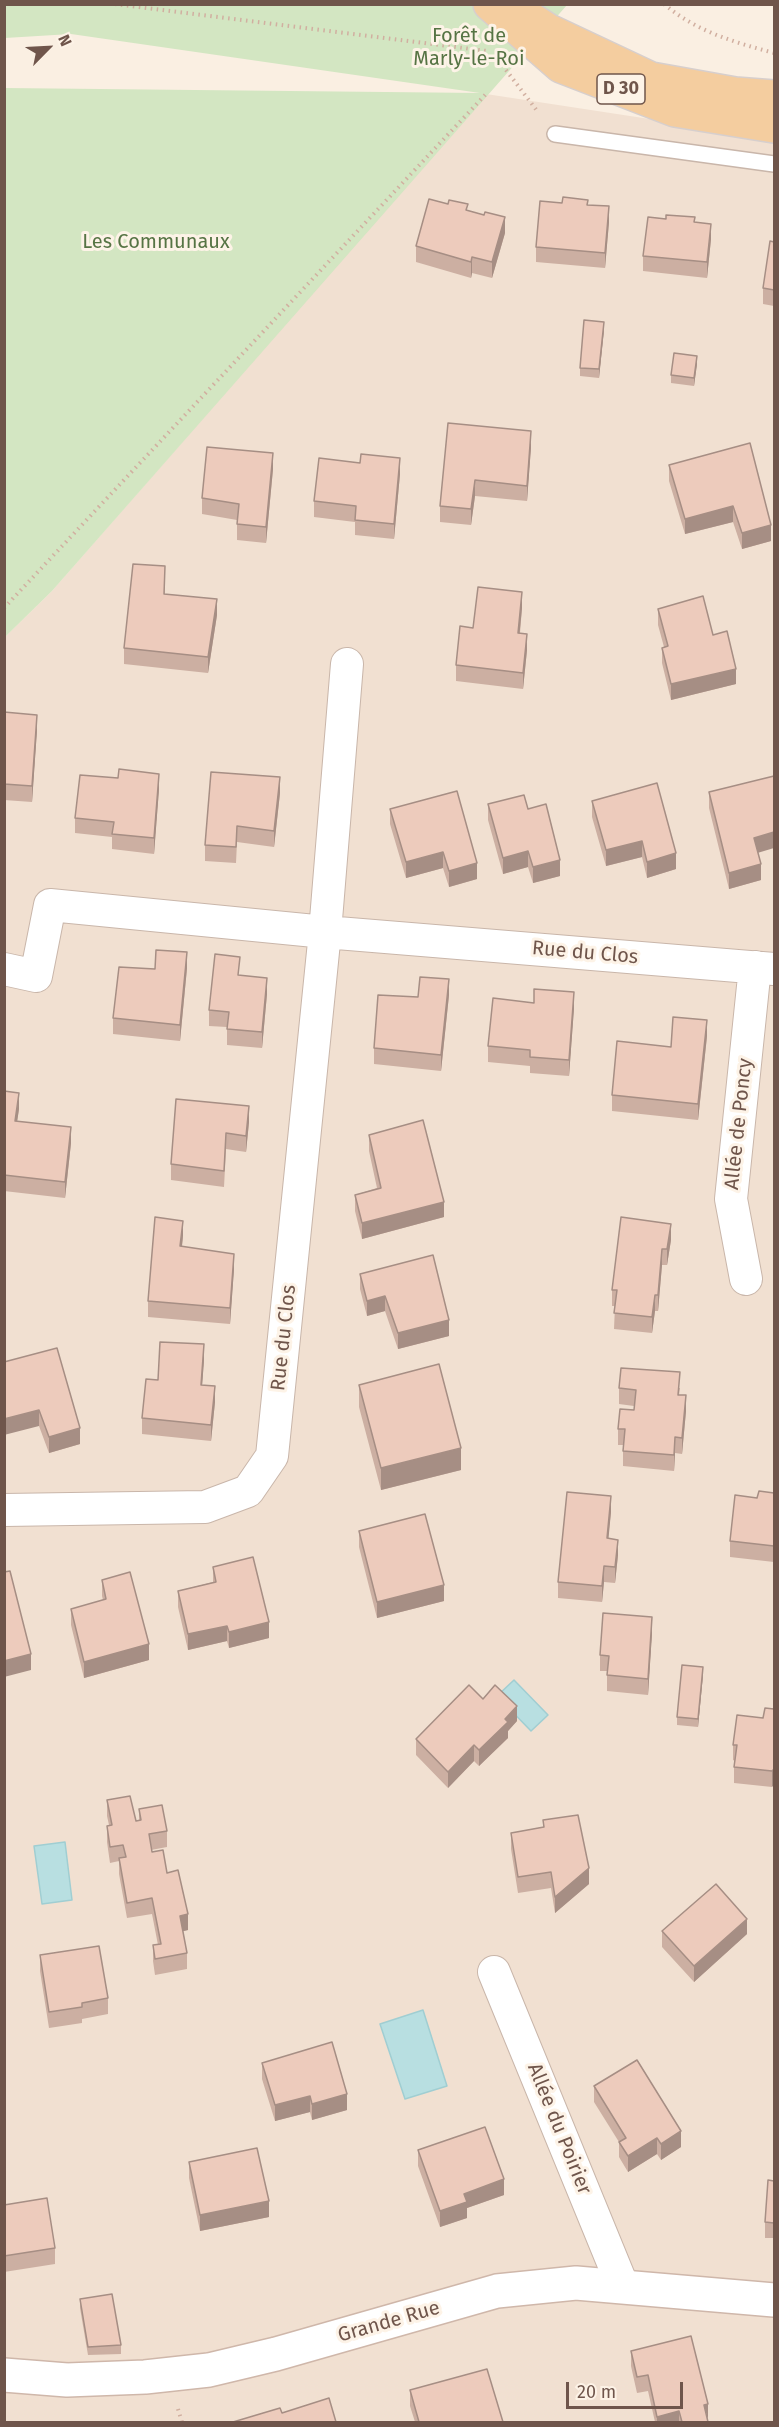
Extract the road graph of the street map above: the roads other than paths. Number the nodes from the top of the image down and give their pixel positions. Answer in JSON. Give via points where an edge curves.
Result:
{"nodes":[{"id":1,"x":490,"y":4,"type":"edge"},
{"id":2,"x":507,"y":4,"type":"edge"},
{"id":3,"x":774,"y":96,"type":"edge"},
{"id":4,"x":774,"y":126,"type":"edge"},
{"id":5,"x":555,"y":134,"type":"road end"},
{"id":6,"x":774,"y":164,"type":"edge"},
{"id":7,"x":347,"y":664,"type":"dead end"},
{"id":8,"x":325,"y":932,"type":"junction"},
{"id":9,"x":765,"y":968,"type":"edge"},
{"id":10,"x":4,"y":969,"type":"edge"},
{"id":11,"x":746,"y":1279,"type":"dead end"},
{"id":12,"x":4,"y":1510,"type":"edge"},
{"id":13,"x":494,"y":1972,"type":"dead end"},
{"id":14,"x":623,"y":2287,"type":"junction"},
{"id":15,"x":774,"y":2300,"type":"edge"},
{"id":16,"x":4,"y":2375,"type":"edge"}],
"edges":[{"from":1,"to":4,"type":"main road","number":"D 30","via":[[561,66],[675,110]]},
{"from":2,"to":3,"type":"main road","number":"D 30","via":[[549,31],[651,79],[735,94]]},
{"from":5,"to":6,"type":"lane"},
{"from":7,"to":8,"type":"street","name":"Rue du Clos"},
{"from":8,"to":9,"type":"street","name":"Rue du Clos"},
{"from":8,"to":10,"type":"street","name":"Rue du Clos","via":[[50,905],[36,976]]},
{"from":8,"to":12,"type":"street","name":"Rue du Clos","via":[[272,1456],[248,1491],[205,1508]]},
{"from":9,"to":11,"type":"street","name":"Allée de Poncy","via":[[731,1199]]},
{"from":13,"to":14,"type":"street","name":"Allée du Poirier"},
{"from":14,"to":15,"type":"street","name":"Grande Rue"},
{"from":14,"to":16,"type":"street","name":"Grande Rue","via":[[576,2283],[497,2291],[209,2370],[67,2380]]}]}
